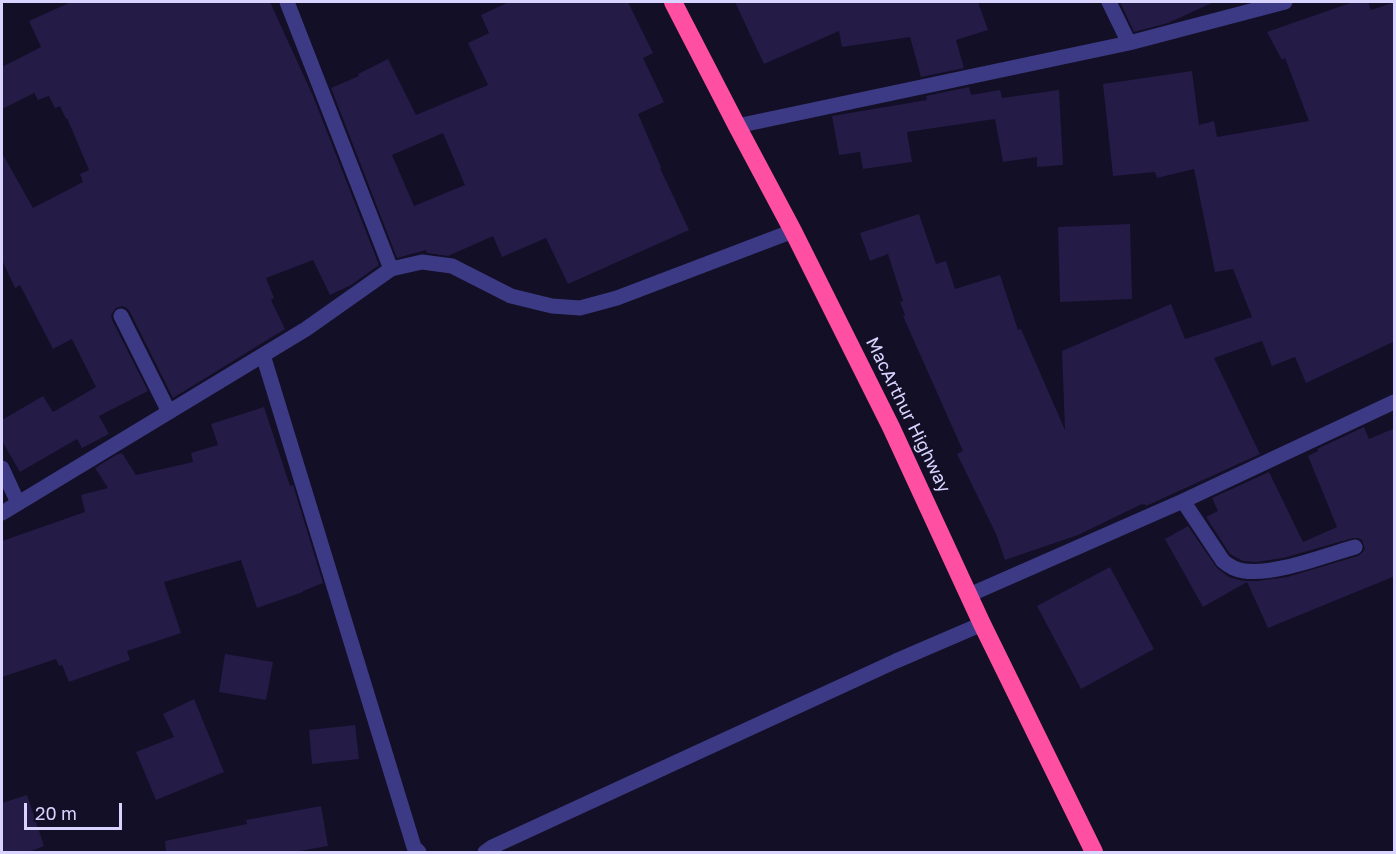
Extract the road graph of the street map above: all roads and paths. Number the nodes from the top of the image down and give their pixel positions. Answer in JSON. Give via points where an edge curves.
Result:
{"nodes":[{"id":1,"x":287,"y":2,"type":"edge"},
{"id":2,"x":673,"y":2,"type":"edge"},
{"id":3,"x":1109,"y":2,"type":"edge"},
{"id":4,"x":1284,"y":2,"type":"edge"},
{"id":5,"x":1129,"y":43,"type":"junction"},
{"id":6,"x":737,"y":126,"type":"junction"},
{"id":7,"x":793,"y":231,"type":"junction"},
{"id":8,"x":391,"y":269,"type":"junction"},
{"id":9,"x":121,"y":316,"type":"dead end"},
{"id":10,"x":263,"y":355,"type":"junction"},
{"id":11,"x":1395,"y":402,"type":"edge"},
{"id":12,"x":169,"y":412,"type":"junction"},
{"id":13,"x":2,"y":468,"type":"edge"},
{"id":14,"x":1183,"y":501,"type":"junction"},
{"id":15,"x":18,"y":503,"type":"junction"},
{"id":16,"x":2,"y":513,"type":"edge"},
{"id":17,"x":1355,"y":547,"type":"dead end"},
{"id":18,"x":969,"y":595,"type":"junction"},
{"id":19,"x":982,"y":624,"type":"junction"},
{"id":20,"x":418,"y":852,"type":"edge"},
{"id":21,"x":485,"y":852,"type":"edge"},
{"id":22,"x":1094,"y":852,"type":"edge"}],
"edges":[{"from":1,"to":8,"type":"street"},
{"from":2,"to":6,"type":"highway","name":"MacArthur Highway"},
{"from":3,"to":5,"type":"street"},
{"from":4,"to":5,"type":"street"},
{"from":5,"to":6,"type":"street"},
{"from":6,"to":7,"type":"highway","name":"MacArthur Highway"},
{"from":7,"to":8,"type":"street","via":[[617,298],[580,308],[511,296],[452,266],[422,262]]},
{"from":7,"to":18,"type":"highway","name":"MacArthur Highway"},
{"from":8,"to":10,"type":"street"},
{"from":9,"to":12,"type":"street"},
{"from":10,"to":12,"type":"street"},
{"from":10,"to":20,"type":"street"},
{"from":11,"to":14,"type":"street"},
{"from":12,"to":15,"type":"street"},
{"from":13,"to":15,"type":"street"},
{"from":14,"to":17,"type":"street","via":[[1223,561],[1245,572],[1279,569]]},
{"from":14,"to":18,"type":"street"},
{"from":15,"to":16,"type":"street"},
{"from":18,"to":19,"type":"highway","name":"MacArthur Highway"},
{"from":19,"to":21,"type":"street"},
{"from":19,"to":22,"type":"highway","name":"MacArthur Highway"}]}
